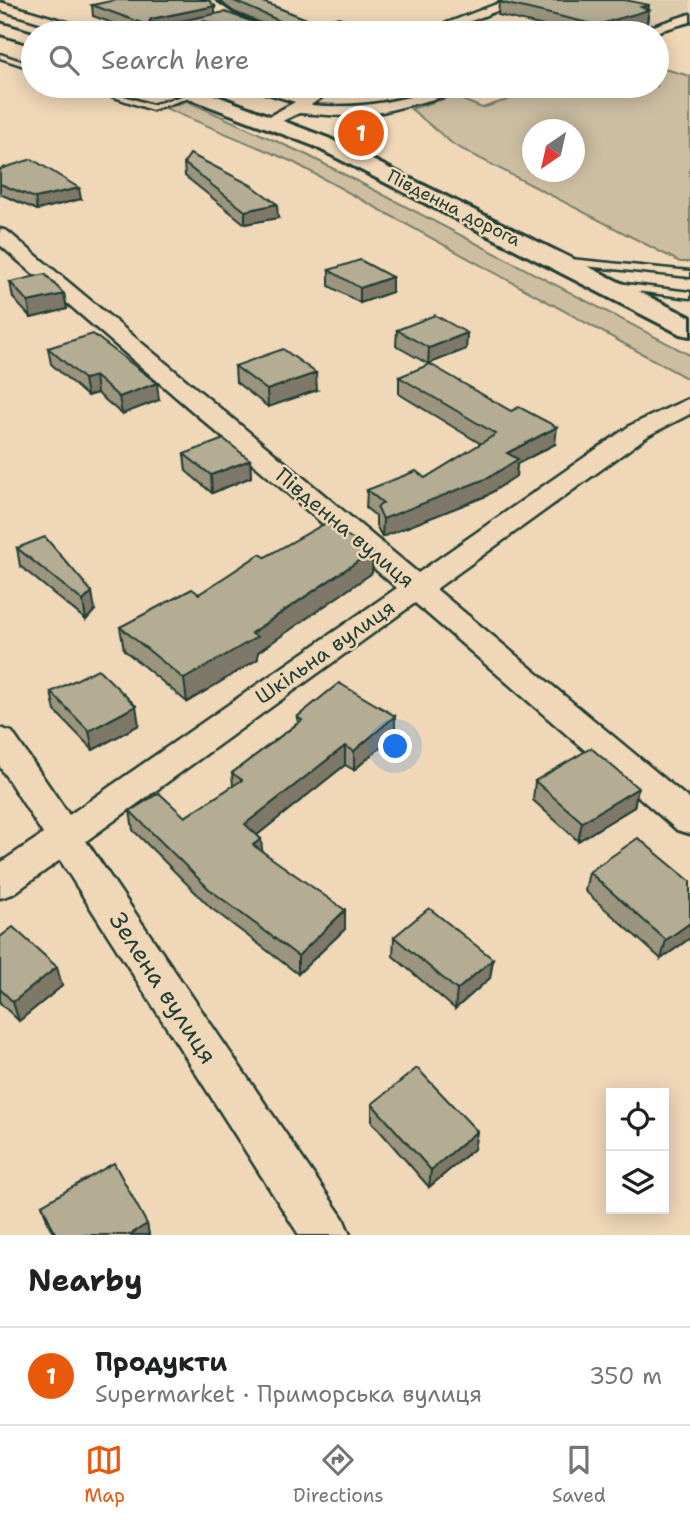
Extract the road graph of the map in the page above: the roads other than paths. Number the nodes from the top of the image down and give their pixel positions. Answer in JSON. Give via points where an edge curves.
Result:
{"nodes":[{"id":1,"x":206,"y":0,"type":"edge"},
{"id":2,"x":515,"y":0,"type":"edge"},
{"id":3,"x":0,"y":6,"type":"edge"},
{"id":4,"x":690,"y":18,"type":"edge"},
{"id":5,"x":49,"y":21,"type":"edge"},
{"id":6,"x":231,"y":21,"type":"edge"},
{"id":7,"x":460,"y":21,"type":"edge"},
{"id":8,"x":669,"y":24,"type":"edge"},
{"id":9,"x":0,"y":28,"type":"edge"},
{"id":10,"x":21,"y":35,"type":"edge"},
{"id":11,"x":0,"y":56,"type":"edge"},
{"id":12,"x":21,"y":64,"type":"edge"},
{"id":13,"x":122,"y":98,"type":"edge"},
{"id":14,"x":183,"y":98,"type":"edge"},
{"id":15,"x":207,"y":98,"type":"edge"},
{"id":16,"x":287,"y":98,"type":"edge"},
{"id":17,"x":312,"y":98,"type":"edge"},
{"id":18,"x":422,"y":98,"type":"edge"},
{"id":19,"x":302,"y":104,"type":"junction"},
{"id":20,"x":272,"y":121,"type":"junction"},
{"id":21,"x":0,"y":235,"type":"edge"},
{"id":22,"x":560,"y":261,"type":"junction"},
{"id":23,"x":690,"y":274,"type":"edge"},
{"id":24,"x":605,"y":284,"type":"junction"},
{"id":25,"x":690,"y":295,"type":"edge"},
{"id":26,"x":690,"y":328,"type":"edge"},
{"id":27,"x":690,"y":405,"type":"edge"},
{"id":28,"x":415,"y":587,"type":"junction"},
{"id":29,"x":0,"y":740,"type":"edge"},
{"id":30,"x":690,"y":820,"type":"edge"},
{"id":31,"x":64,"y":837,"type":"junction"},
{"id":32,"x":0,"y":883,"type":"edge"},
{"id":33,"x":326,"y":1235,"type":"edge"}],
"edges":[{"from":1,"to":6,"type":"street"},
{"from":2,"to":7,"type":"street"},
{"from":3,"to":5,"type":"street"},
{"from":4,"to":8,"type":"street"},
{"from":9,"to":10,"type":"highway"},
{"from":11,"to":12,"type":"lane"},
{"from":13,"to":14,"type":"lane","via":[[152,108]]},
{"from":15,"to":20,"type":"highway","name":"Південна дорога"},
{"from":16,"to":19,"type":"street"},
{"from":17,"to":19,"type":"street"},
{"from":18,"to":19,"type":"street","via":[[385,109],[348,111]]},
{"from":19,"to":20,"type":"street"},
{"from":20,"to":22,"type":"highway","name":"Південна дорога"},
{"from":21,"to":28,"type":"street","name":"Південна вулиця"},
{"from":22,"to":23,"type":"lane"},
{"from":22,"to":24,"type":"highway","name":"Південна дорога"},
{"from":24,"to":25,"type":"lane"},
{"from":24,"to":26,"type":"highway","name":"Південна дорога"},
{"from":27,"to":28,"type":"street","name":"Шкільна вулиця","via":[[640,430]]},
{"from":28,"to":30,"type":"street","name":"Південна вулиця"},
{"from":28,"to":31,"type":"street","name":"Шкільна вулиця"},
{"from":29,"to":31,"type":"street","name":"Зелена вулиця"},
{"from":31,"to":32,"type":"street","name":"Шкільна вулиця"},
{"from":31,"to":33,"type":"street","name":"Зелена вулиця"}]}
